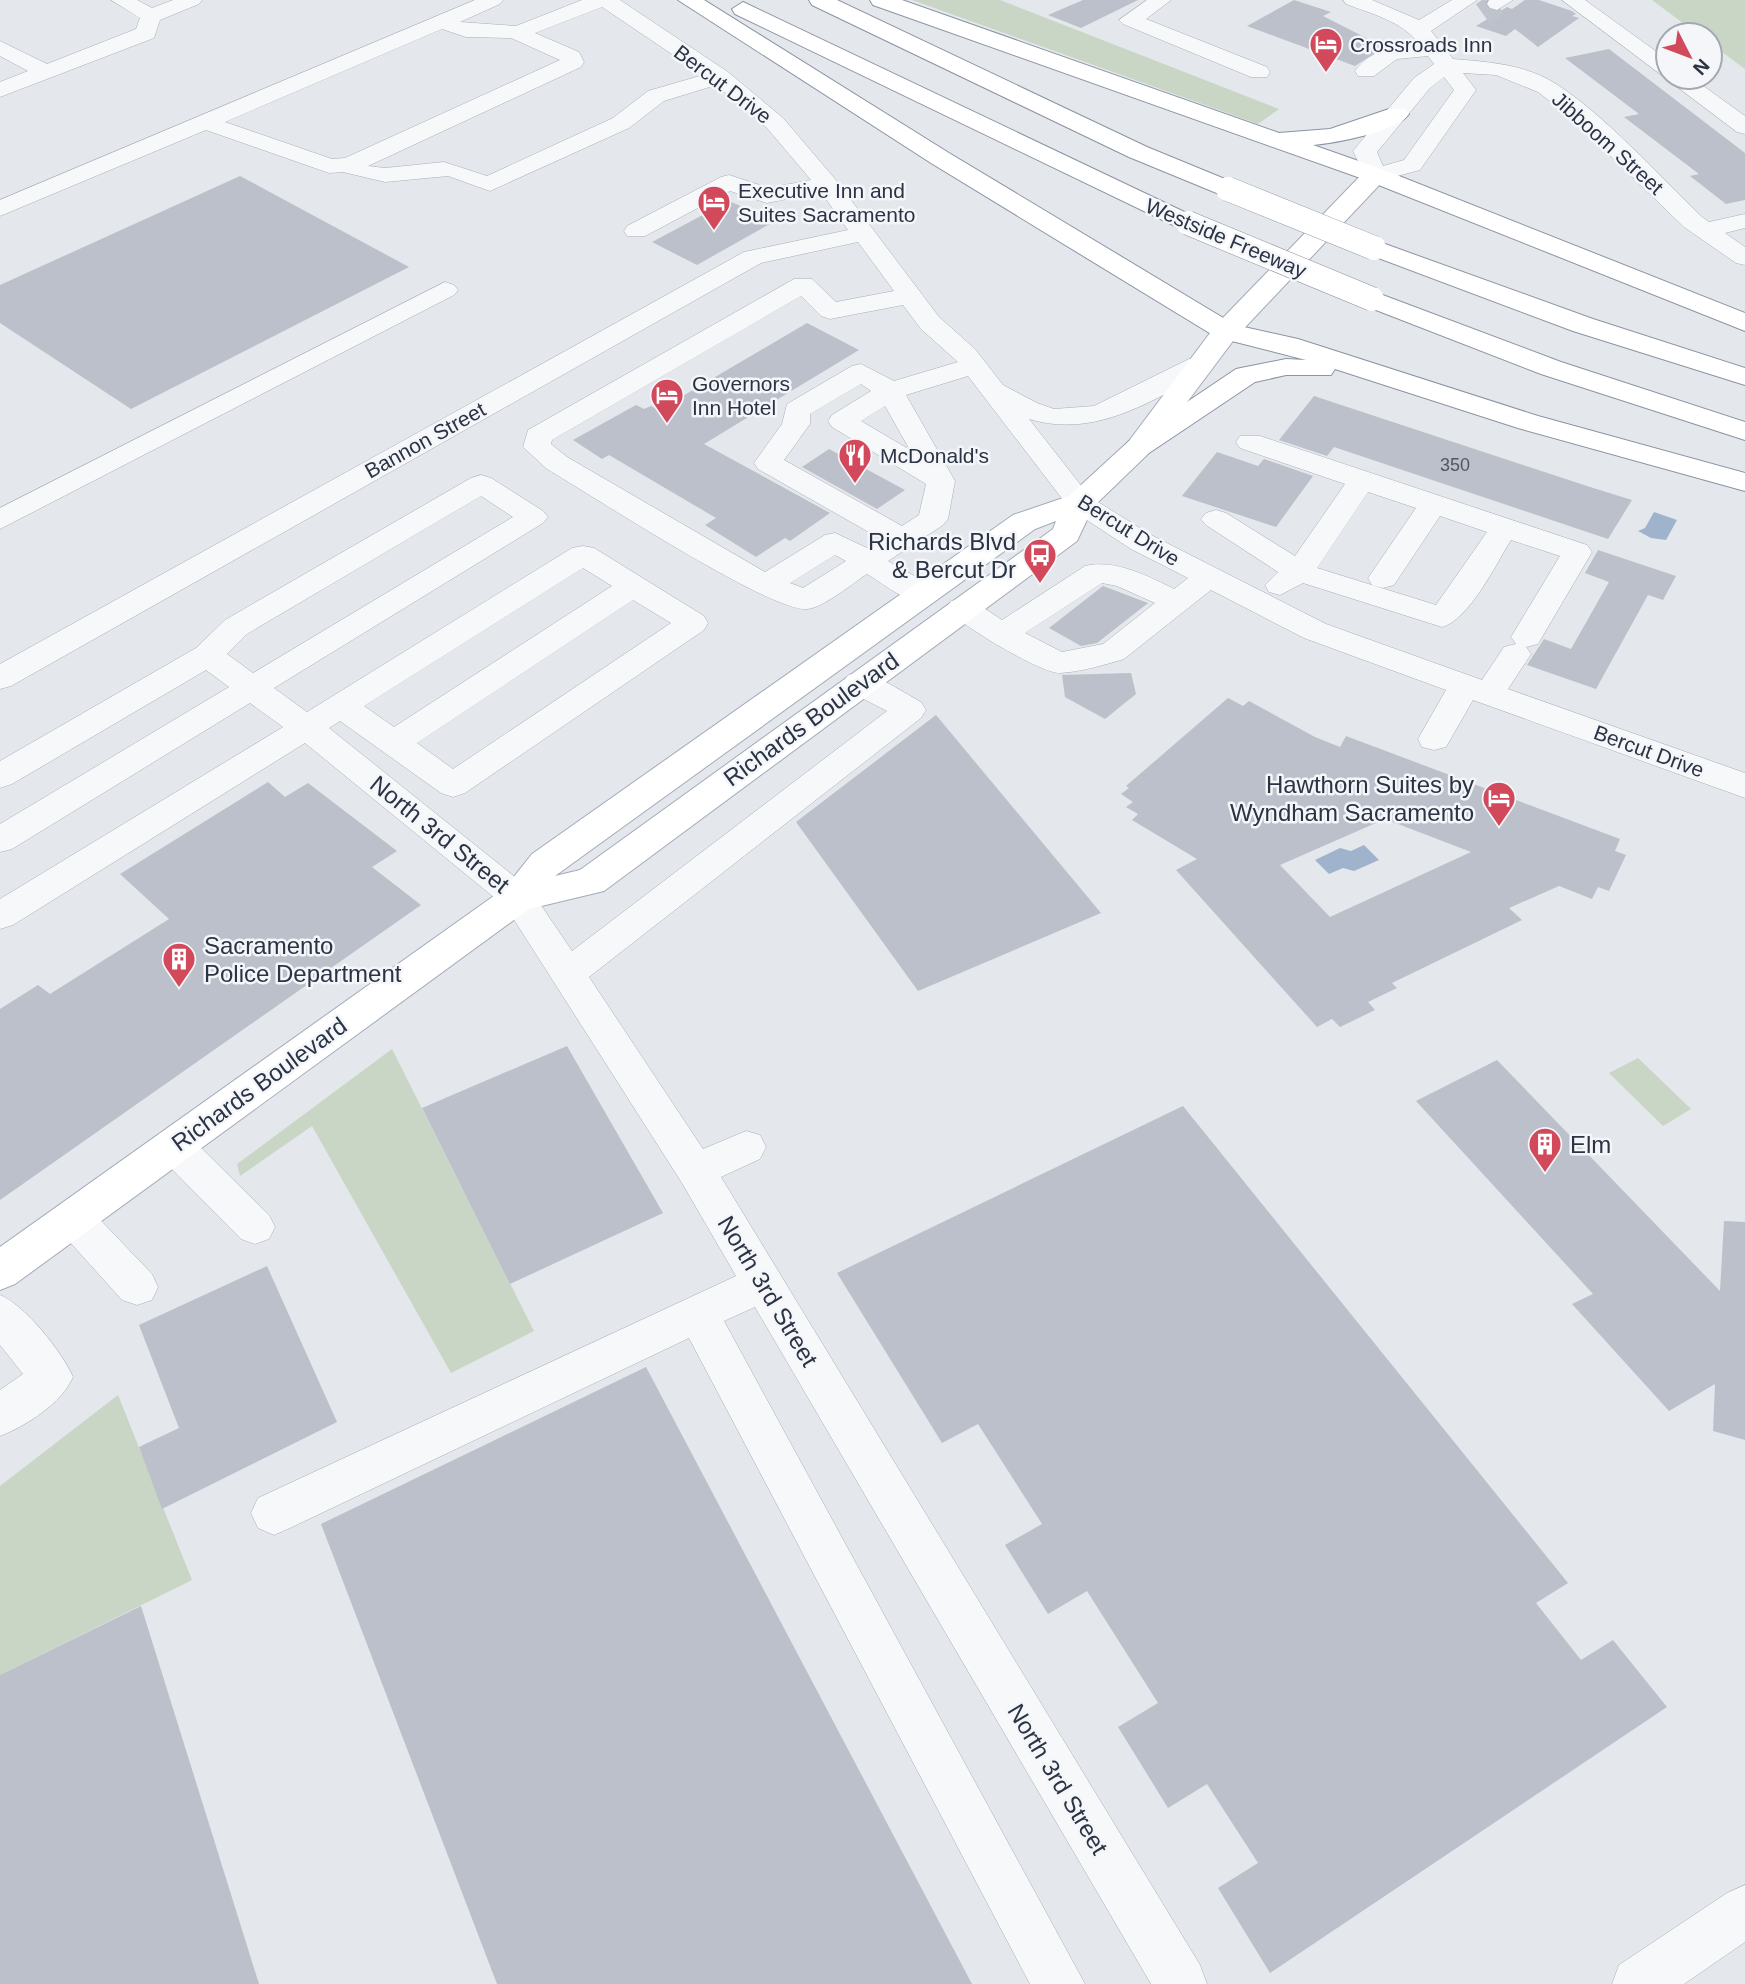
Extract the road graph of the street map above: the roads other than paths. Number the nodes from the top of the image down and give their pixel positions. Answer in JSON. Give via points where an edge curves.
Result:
{"nodes":[{"id":1,"x":121,"y":0,"type":"edge"},
{"id":2,"x":192,"y":0,"type":"edge"},
{"id":3,"x":493,"y":0,"type":"edge"},
{"id":4,"x":600,"y":0,"type":"edge"},
{"id":5,"x":606,"y":0,"type":"edge"},
{"id":6,"x":689,"y":0,"type":"edge"},
{"id":7,"x":725,"y":0,"type":"edge"},
{"id":8,"x":820,"y":0,"type":"edge"},
{"id":9,"x":881,"y":0,"type":"edge"},
{"id":10,"x":1161,"y":0,"type":"edge"},
{"id":11,"x":1353,"y":0,"type":"edge"},
{"id":12,"x":1572,"y":0,"type":"edge"},
{"id":13,"x":1386,"y":4,"type":"edge"},
{"id":14,"x":1487,"y":4,"type":"tunnel mouth"},
{"id":15,"x":151,"y":16,"type":"junction"},
{"id":16,"x":441,"y":22,"type":"junction"},
{"id":17,"x":1419,"y":29,"type":"junction"},
{"id":18,"x":517,"y":33,"type":"junction"},
{"id":19,"x":0,"y":47,"type":"edge"},
{"id":20,"x":1441,"y":57,"type":"junction"},
{"id":21,"x":1654,"y":60,"type":"edge"},
{"id":22,"x":1366,"y":71,"type":"dead end"},
{"id":23,"x":45,"y":72,"type":"junction"},
{"id":24,"x":1259,"y":72,"type":"dead end"},
{"id":25,"x":720,"y":77,"type":"junction"},
{"id":26,"x":0,"y":90,"type":"edge"},
{"id":27,"x":1696,"y":91,"type":"edge"},
{"id":28,"x":1397,"y":114,"type":"junction"},
{"id":29,"x":206,"y":122,"type":"junction"},
{"id":30,"x":1233,"y":126,"type":"junction"},
{"id":31,"x":1745,"y":127,"type":"edge"},
{"id":32,"x":347,"y":165,"type":"junction"},
{"id":33,"x":1375,"y":174,"type":"junction"},
{"id":34,"x":827,"y":184,"type":"junction"},
{"id":35,"x":0,"y":209,"type":"edge"},
{"id":36,"x":1745,"y":221,"type":"edge"},
{"id":37,"x":636,"y":230,"type":"dead end"},
{"id":38,"x":1704,"y":230,"type":"junction"},
{"id":39,"x":863,"y":233,"type":"junction"},
{"id":40,"x":1745,"y":258,"type":"edge"},
{"id":41,"x":445,"y":290,"type":"dead end"},
{"id":42,"x":909,"y":296,"type":"junction"},
{"id":43,"x":1745,"y":323,"type":"edge"},
{"id":44,"x":1226,"y":331,"type":"junction"},
{"id":45,"x":1198,"y":365,"type":"junction"},
{"id":46,"x":979,"y":372,"type":"junction"},
{"id":47,"x":1372,"y":374,"type":"junction"},
{"id":48,"x":1745,"y":377,"type":"edge"},
{"id":49,"x":890,"y":391,"type":"junction"},
{"id":50,"x":1745,"y":431,"type":"edge"},
{"id":51,"x":1250,"y":442,"type":"dead end"},
{"id":52,"x":1139,"y":447,"type":"junction"},
{"id":53,"x":1362,"y":480,"type":"junction"},
{"id":54,"x":941,"y":481,"type":"junction"},
{"id":55,"x":1745,"y":482,"type":"edge"},
{"id":56,"x":1080,"y":503,"type":"junction"},
{"id":57,"x":1433,"y":504,"type":"junction"},
{"id":58,"x":1216,"y":519,"type":"dead end"},
{"id":59,"x":0,"y":520,"type":"edge"},
{"id":60,"x":1504,"y":528,"type":"junction"},
{"id":61,"x":903,"y":539,"type":"junction"},
{"id":62,"x":868,"y":561,"type":"junction"},
{"id":63,"x":1299,"y":572,"type":"junction"},
{"id":64,"x":1208,"y":577,"type":"junction"},
{"id":65,"x":1383,"y":578,"type":"dead end"},
{"id":66,"x":634,"y":586,"type":"junction"},
{"id":67,"x":921,"y":593,"type":"junction"},
{"id":68,"x":1255,"y":601,"type":"junction"},
{"id":69,"x":1177,"y":602,"type":"junction"},
{"id":70,"x":962,"y":608,"type":"junction"},
{"id":71,"x":1002,"y":634,"type":"junction"},
{"id":72,"x":208,"y":655,"type":"junction"},
{"id":73,"x":0,"y":678,"type":"edge"},
{"id":74,"x":859,"y":683,"type":"junction"},
{"id":75,"x":251,"y":688,"type":"junction"},
{"id":76,"x":1477,"y":690,"type":"junction"},
{"id":77,"x":341,"y":706,"type":"junction"},
{"id":78,"x":305,"y":727,"type":"junction"},
{"id":79,"x":1434,"y":739,"type":"dead end"},
{"id":80,"x":393,"y":743,"type":"junction"},
{"id":81,"x":0,"y":776,"type":"edge"},
{"id":82,"x":1745,"y":786,"type":"edge"},
{"id":83,"x":0,"y":840,"type":"edge"},
{"id":84,"x":518,"y":898,"type":"junction"},
{"id":85,"x":0,"y":916,"type":"edge"},
{"id":86,"x":568,"y":974,"type":"junction"},
{"id":87,"x":173,"y":1145,"type":"junction"},
{"id":88,"x":746,"y":1147,"type":"dead end"},
{"id":89,"x":696,"y":1171,"type":"junction"},
{"id":90,"x":73,"y":1218,"type":"junction"},
{"id":91,"x":255,"y":1227,"type":"dead end"},
{"id":92,"x":0,"y":1271,"type":"edge"},
{"id":93,"x":763,"y":1283,"type":"junction"},
{"id":94,"x":137,"y":1287,"type":"dead end"},
{"id":95,"x":0,"y":1314,"type":"edge"},
{"id":96,"x":698,"y":1314,"type":"junction"},
{"id":97,"x":0,"y":1416,"type":"edge"},
{"id":98,"x":274,"y":1513,"type":"dead end"},
{"id":99,"x":1745,"y":1911,"type":"edge"},
{"id":100,"x":1059,"y":1984,"type":"edge"},
{"id":101,"x":1181,"y":1984,"type":"edge"},
{"id":102,"x":1638,"y":1984,"type":"edge"}],
"edges":[{"from":1,"to":15,"type":"street"},
{"from":2,"to":15,"type":"street"},
{"from":3,"to":16,"type":"street"},
{"from":4,"to":18,"type":"street"},
{"from":5,"to":25,"type":"street","name":"Bercut Drive"},
{"from":6,"to":44,"type":"main road"},
{"from":7,"to":50,"type":"main road","name":"Westside Freeway","bridge":true,"via":[[1188,223],[1551,368]]},
{"from":8,"to":48,"type":"main road","name":"Westside Freeway","bridge":true,"via":[[1138,152],[1228,189],[1583,325]]},
{"from":9,"to":30,"type":"main road"},
{"from":10,"to":24,"type":"street","via":[[1130,20]]},
{"from":11,"to":13,"type":"street"},
{"from":12,"to":21,"type":"street"},
{"from":13,"to":17,"type":"street"},
{"from":14,"to":17,"type":"street","via":[[1477,17],[1441,16]]},
{"from":15,"to":23,"type":"street","via":[[146,33]]},
{"from":16,"to":18,"type":"street","via":[[466,31]]},
{"from":16,"to":29,"type":"street"},
{"from":17,"to":20,"type":"street"},
{"from":18,"to":32,"type":"street","via":[[571,57],[573,62]]},
{"from":19,"to":23,"type":"street"},
{"from":20,"to":22,"type":"street","name":"Jibboom Street","via":[[1391,53]]},
{"from":20,"to":28,"type":"street"},
{"from":20,"to":33,"type":"street","via":[[1465,90],[1412,165]]},
{"from":20,"to":38,"type":"street","name":"Jibboom Street","via":[[1499,69],[1546,87]]},
{"from":23,"to":26,"type":"street"},
{"from":25,"to":32,"type":"street","via":[[656,96],[621,123],[490,184],[442,169],[369,176]]},
{"from":25,"to":34,"type":"street","name":"Bercut Drive","via":[[775,123]]},
{"from":27,"to":31,"type":"street"},
{"from":28,"to":30,"type":"main road","via":[[1332,137],[1292,138]]},
{"from":28,"to":33,"type":"street","via":[[1365,151]]},
{"from":29,"to":32,"type":"street","via":[[328,166]]},
{"from":29,"to":35,"type":"street"},
{"from":30,"to":33,"type":"main road"},
{"from":33,"to":43,"type":"main road"},
{"from":33,"to":44,"type":"main road","name":"Richards Boulevard"},
{"from":34,"to":37,"type":"street","via":[[767,196],[729,182]]},
{"from":34,"to":39,"type":"street","name":"Bercut Drive"},
{"from":36,"to":38,"type":"street"},
{"from":38,"to":40,"type":"street","name":"Jibboom Street"},
{"from":39,"to":42,"type":"street","name":"Bercut Drive"},
{"from":39,"to":73,"type":"street","name":"Bannon Street","via":[[753,257]]},
{"from":41,"to":59,"type":"street"},
{"from":42,"to":46,"type":"street","name":"Bercut Drive"},
{"from":42,"to":62,"type":"street","via":[[830,311],[803,284],[538,436],[537,447],[557,463],[765,584],[835,542]]},
{"from":44,"to":45,"type":"main road","name":"Richards Boulevard"},
{"from":44,"to":47,"type":"main road","via":[[1288,345]]},
{"from":45,"to":46,"type":"street","via":[[1100,414],[1068,420],[1030,412]]},
{"from":45,"to":52,"type":"main road","name":"Richards Boulevard"},
{"from":46,"to":49,"type":"street"},
{"from":46,"to":56,"type":"street","name":"Bercut Drive"},
{"from":47,"to":52,"type":"main road","via":[[1286,367],[1246,375]]},
{"from":47,"to":55,"type":"main road"},
{"from":49,"to":54,"type":"street"},
{"from":49,"to":54,"type":"street","via":[[842,421]]},
{"from":49,"to":61,"type":"street","via":[[861,372],[797,410],[796,424],[768,463]]},
{"from":51,"to":53,"type":"street"},
{"from":52,"to":56,"type":"main road","name":"Richards Boulevard"},
{"from":53,"to":57,"type":"street"},
{"from":53,"to":63,"type":"street"},
{"from":54,"to":61,"type":"street","via":[[933,519]]},
{"from":56,"to":64,"type":"street","name":"Bercut Drive"},
{"from":56,"to":67,"type":"main road","name":"Richards Boulevard","via":[[1024,522]]},
{"from":56,"to":70,"type":"main road","name":"Richards Boulevard","via":[[1066,534]]},
{"from":57,"to":60,"type":"street"},
{"from":57,"to":65,"type":"street"},
{"from":58,"to":63,"type":"lane"},
{"from":60,"to":63,"type":"street","via":[[1442,617]]},
{"from":60,"to":76,"type":"street","via":[[1577,552],[1521,645]]},
{"from":61,"to":62,"type":"street"},
{"from":62,"to":67,"type":"street"},
{"from":63,"to":68,"type":"street"},
{"from":64,"to":68,"type":"street","name":"Bercut Drive"},
{"from":64,"to":69,"type":"street"},
{"from":66,"to":77,"type":"street","via":[[583,555]]},
{"from":66,"to":80,"type":"street"},
{"from":66,"to":80,"type":"street","via":[[693,623],[453,785]]},
{"from":67,"to":84,"type":"main road","name":"Richards Boulevard","via":[[545,863]]},
{"from":68,"to":76,"type":"street","name":"Bercut Drive","via":[[1315,631]]},
{"from":69,"to":71,"type":"street","via":[[1109,573],[1096,573]]},
{"from":69,"to":71,"type":"street","via":[[1113,652],[1058,663]]},
{"from":70,"to":71,"type":"street"},
{"from":70,"to":74,"type":"main road","name":"Richards Boulevard"},
{"from":72,"to":75,"type":"street","name":"North 3rd Street"},
{"from":72,"to":75,"type":"street","via":[[236,627],[481,484],[533,517]]},
{"from":72,"to":81,"type":"street"},
{"from":74,"to":84,"type":"main road","name":"Richards Boulevard","via":[[591,881]]},
{"from":74,"to":86,"type":"street","via":[[910,710]]},
{"from":75,"to":78,"type":"street","name":"North 3rd Street"},
{"from":75,"to":83,"type":"street"},
{"from":76,"to":79,"type":"street"},
{"from":76,"to":82,"type":"street","name":"Bercut Drive"},
{"from":77,"to":78,"type":"street"},
{"from":77,"to":80,"type":"street"},
{"from":78,"to":84,"type":"street","name":"North 3rd Street"},
{"from":78,"to":85,"type":"street"},
{"from":84,"to":86,"type":"street","name":"North 3rd Street"},
{"from":84,"to":87,"type":"main road","name":"Richards Boulevard"},
{"from":86,"to":89,"type":"street","name":"North 3rd Street"},
{"from":87,"to":90,"type":"main road","name":"Richards Boulevard"},
{"from":87,"to":91,"type":"street"},
{"from":88,"to":89,"type":"street"},
{"from":89,"to":93,"type":"street","name":"North 3rd Street"},
{"from":90,"to":92,"type":"main road","name":"Richards Boulevard"},
{"from":90,"to":94,"type":"street"},
{"from":93,"to":96,"type":"street"},
{"from":93,"to":101,"type":"street","name":"North 3rd Street"},
{"from":95,"to":97,"type":"street","via":[[52,1377]]},
{"from":96,"to":98,"type":"street"},
{"from":96,"to":100,"type":"street"},
{"from":99,"to":102,"type":"street"}]}
